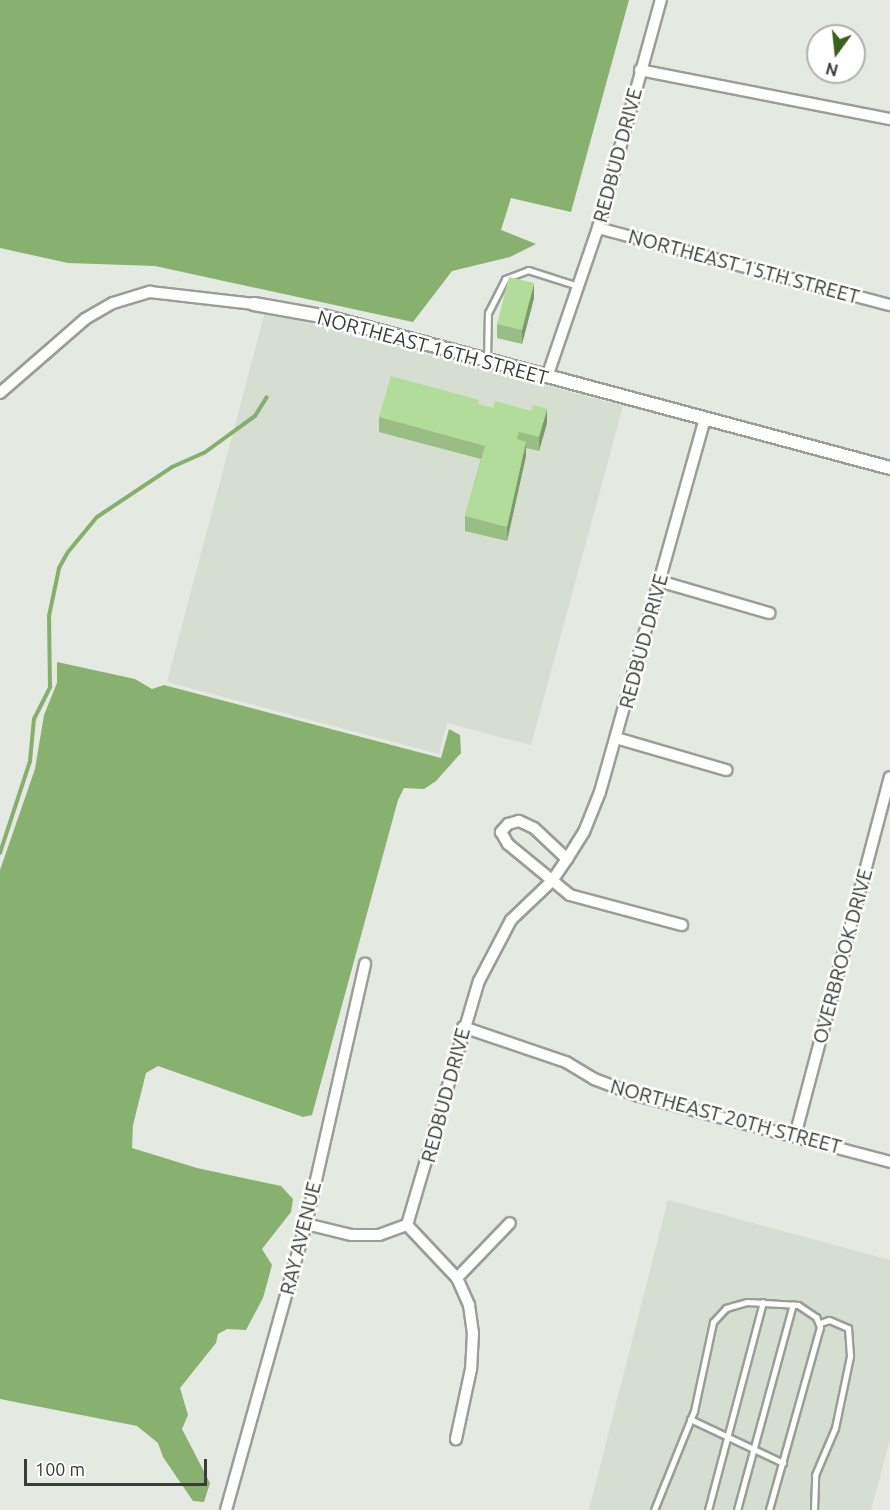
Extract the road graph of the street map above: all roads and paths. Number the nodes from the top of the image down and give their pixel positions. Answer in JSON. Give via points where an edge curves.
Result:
{"nodes":[{"id":1,"x":660,"y":0,"type":"edge"},
{"id":2,"x":640,"y":70,"type":"junction"},
{"id":3,"x":890,"y":119,"type":"edge"},
{"id":4,"x":598,"y":228,"type":"junction"},
{"id":5,"x":578,"y":286,"type":"junction"},
{"id":6,"x":254,"y":304,"type":"joint"},
{"id":7,"x":890,"y":305,"type":"edge"},
{"id":8,"x":487,"y":360,"type":"junction"},
{"id":9,"x":547,"y":377,"type":"junction"},
{"id":10,"x":0,"y":393,"type":"edge"},
{"id":11,"x":705,"y":418,"type":"junction"},
{"id":12,"x":890,"y":468,"type":"edge"},
{"id":13,"x":659,"y":581,"type":"junction"},
{"id":14,"x":769,"y":613,"type":"dead end"},
{"id":15,"x":616,"y":738,"type":"junction"},
{"id":16,"x":726,"y":770,"type":"dead end"},
{"id":17,"x":890,"y":777,"type":"edge"},
{"id":18,"x":567,"y":859,"type":"junction"},
{"id":19,"x":552,"y":881,"type":"junction"},
{"id":20,"x":682,"y":925,"type":"dead end"},
{"id":21,"x":365,"y":964,"type":"dead end"},
{"id":22,"x":464,"y":1027,"type":"junction"},
{"id":23,"x":795,"y":1136,"type":"junction"},
{"id":24,"x":890,"y":1162,"type":"edge"},
{"id":25,"x":510,"y":1223,"type":"dead end"},
{"id":26,"x":306,"y":1224,"type":"junction"},
{"id":27,"x":407,"y":1225,"type":"junction"},
{"id":28,"x":457,"y":1278,"type":"junction"},
{"id":29,"x":763,"y":1302,"type":"junction"},
{"id":30,"x":793,"y":1304,"type":"junction"},
{"id":31,"x":820,"y":1323,"type":"junction"},
{"id":32,"x":690,"y":1419,"type":"junction"},
{"id":33,"x":728,"y":1437,"type":"junction"},
{"id":34,"x":456,"y":1439,"type":"dead end"},
{"id":35,"x":754,"y":1449,"type":"junction"},
{"id":36,"x":783,"y":1463,"type":"junction"},
{"id":37,"x":226,"y":1510,"type":"edge"},
{"id":38,"x":654,"y":1510,"type":"edge"},
{"id":39,"x":708,"y":1510,"type":"edge"},
{"id":40,"x":736,"y":1510,"type":"edge"},
{"id":41,"x":769,"y":1510,"type":"edge"},
{"id":42,"x":814,"y":1510,"type":"edge"}],
"edges":[{"from":1,"to":2,"type":"street","name":"REDBUD DRIVE"},
{"from":2,"to":3,"type":"street"},
{"from":2,"to":4,"type":"street","name":"REDBUD DRIVE"},
{"from":4,"to":5,"type":"street","name":"REDBUD DRIVE"},
{"from":4,"to":7,"type":"street","name":"NORTHEAST 15TH STREET"},
{"from":5,"to":8,"type":"lane","via":[[528,270],[505,279],[488,313]]},
{"from":5,"to":9,"type":"street","name":"REDBUD DRIVE"},
{"from":6,"to":8,"type":"street","name":"NORTHEAST 16TH STREET","via":[[327,317]]},
{"from":6,"to":10,"type":"street","name":"NORTHEAST 16TH STREET","via":[[150,292],[113,303],[85,319]]},
{"from":8,"to":9,"type":"street","name":"NORTHEAST 16TH STREET"},
{"from":9,"to":11,"type":"street","name":"NORTHEAST 16TH STREET"},
{"from":11,"to":12,"type":"street","name":"NORTHEAST 16TH STREET"},
{"from":11,"to":13,"type":"street","name":"REDBUD DRIVE"},
{"from":13,"to":14,"type":"street"},
{"from":13,"to":15,"type":"street","name":"REDBUD DRIVE"},
{"from":15,"to":16,"type":"street"},
{"from":15,"to":18,"type":"street","name":"REDBUD DRIVE","via":[[596,802]]},
{"from":17,"to":23,"type":"street","name":"OVERBROOK DRIVE"},
{"from":18,"to":19,"type":"street","name":"REDBUD DRIVE"},
{"from":18,"to":19,"type":"street","via":[[534,828],[519,821],[508,824],[501,832],[508,844]]},
{"from":19,"to":20,"type":"street","via":[[570,895]]},
{"from":19,"to":22,"type":"street","name":"REDBUD DRIVE","via":[[528,900],[493,949]]},
{"from":21,"to":26,"type":"street","name":"RAY AVENUE"},
{"from":22,"to":23,"type":"street","name":"NORTHEAST 20TH STREET","via":[[566,1062],[594,1079],[639,1096]]},
{"from":22,"to":27,"type":"street","name":"REDBUD DRIVE"},
{"from":23,"to":24,"type":"street","name":"NORTHEAST 20TH STREET"},
{"from":25,"to":28,"type":"street"},
{"from":26,"to":27,"type":"street","via":[[351,1235],[380,1235]]},
{"from":26,"to":37,"type":"street","name":"RAY AVENUE"},
{"from":27,"to":28,"type":"street"},
{"from":28,"to":34,"type":"street","via":[[469,1305],[473,1333],[471,1369]]},
{"from":29,"to":30,"type":"lane"},
{"from":29,"to":32,"type":"lane","via":[[732,1305],[713,1322]]},
{"from":29,"to":33,"type":"lane"},
{"from":30,"to":31,"type":"lane","via":[[808,1310]]},
{"from":30,"to":35,"type":"lane"},
{"from":31,"to":36,"type":"lane"},
{"from":31,"to":42,"type":"lane","via":[[829,1320],[848,1328],[850,1356],[835,1428],[815,1475]]},
{"from":32,"to":33,"type":"lane"},
{"from":32,"to":38,"type":"lane"},
{"from":33,"to":35,"type":"lane"},
{"from":33,"to":39,"type":"lane"},
{"from":35,"to":36,"type":"lane"},
{"from":35,"to":40,"type":"lane"},
{"from":36,"to":41,"type":"lane"}]}
